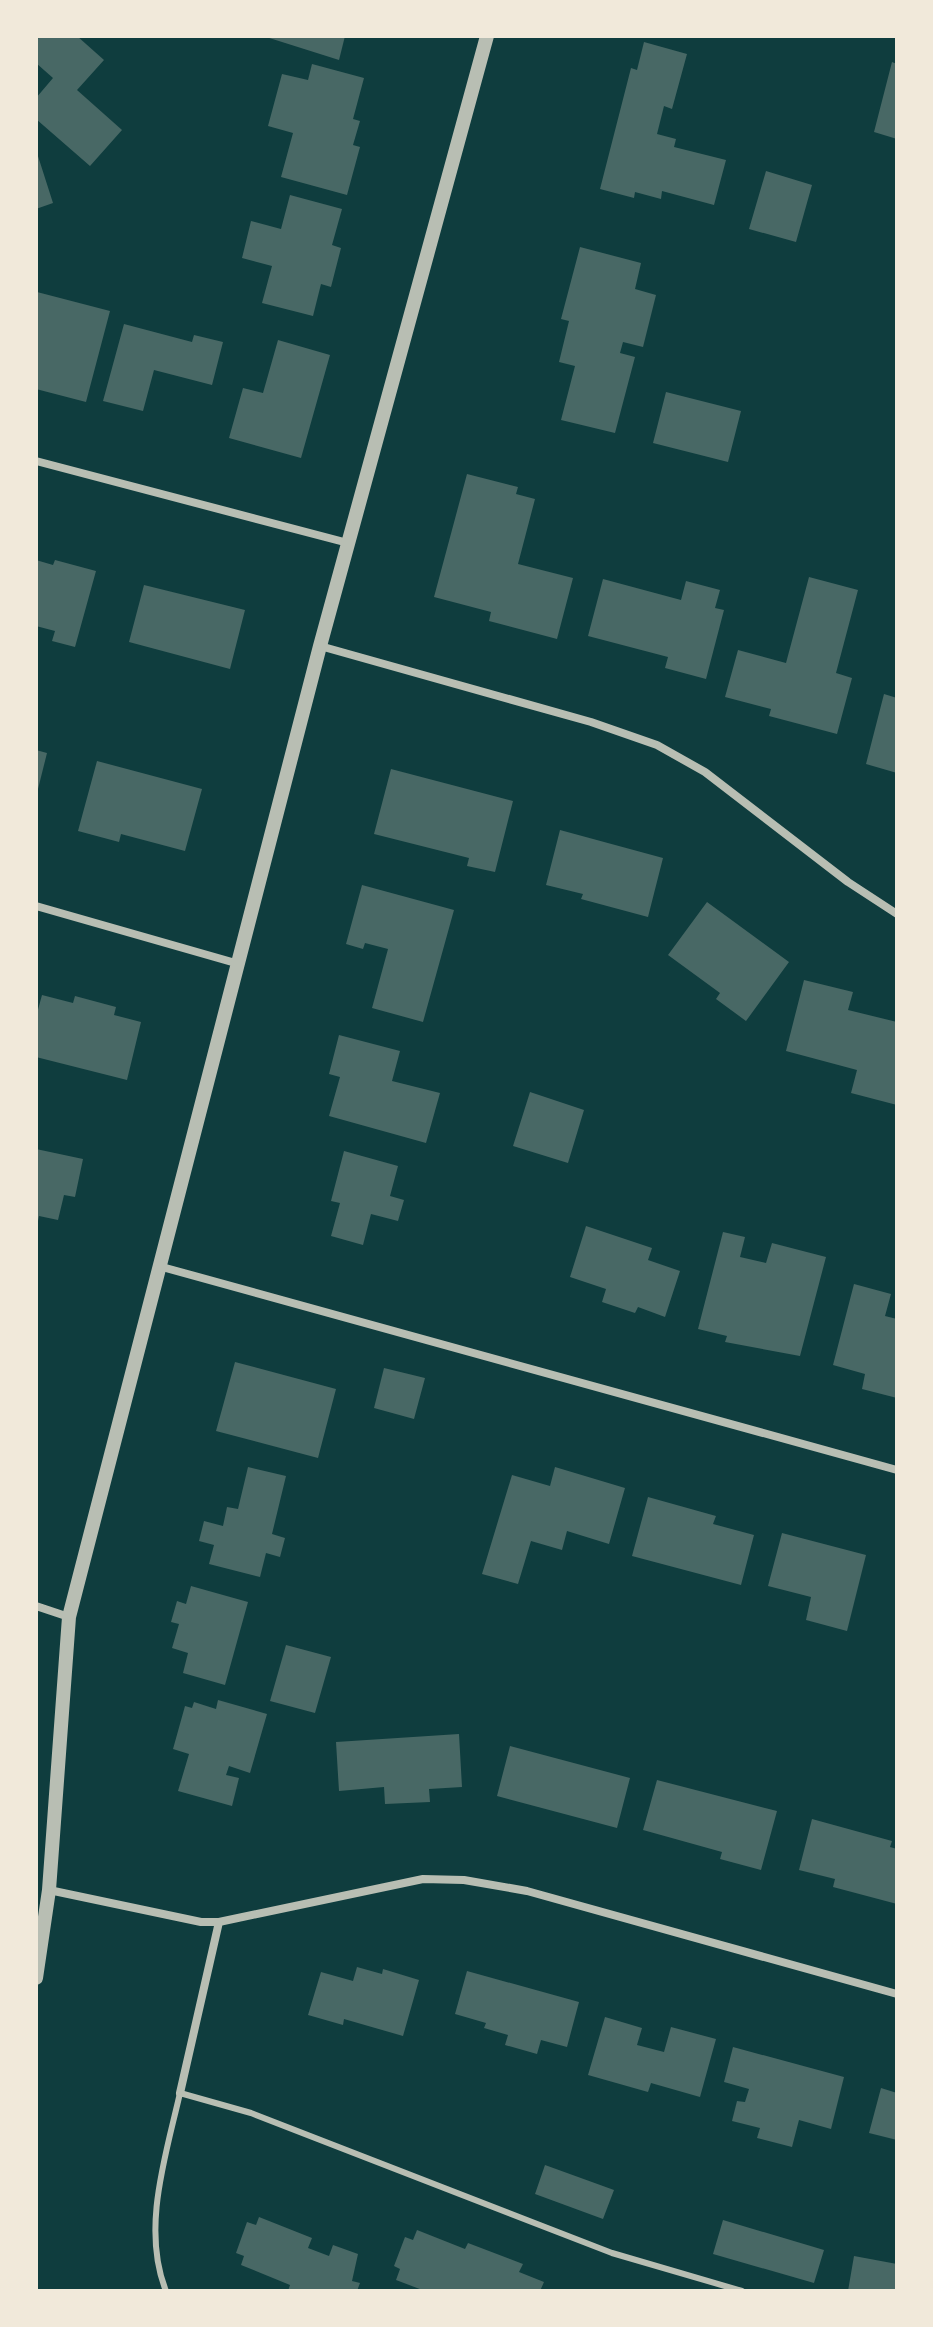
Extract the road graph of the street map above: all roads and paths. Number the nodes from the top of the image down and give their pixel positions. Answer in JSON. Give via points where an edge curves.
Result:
{"nodes":[{"id":1,"x":487,"y":36,"type":"edge"},
{"id":2,"x":36,"y":461,"type":"edge"},
{"id":3,"x":348,"y":543,"type":"junction"},
{"id":4,"x":320,"y":646,"type":"junction"},
{"id":5,"x":36,"y":906,"type":"edge"},
{"id":6,"x":897,"y":914,"type":"edge"},
{"id":7,"x":240,"y":964,"type":"junction"},
{"id":8,"x":162,"y":1267,"type":"junction"},
{"id":9,"x":897,"y":1470,"type":"edge"},
{"id":10,"x":36,"y":1606,"type":"edge"},
{"id":11,"x":69,"y":1617,"type":"junction"},
{"id":12,"x":49,"y":1890,"type":"junction"},
{"id":13,"x":219,"y":1922,"type":"junction"},
{"id":14,"x":36,"y":1978,"type":"edge"},
{"id":15,"x":897,"y":1994,"type":"edge"},
{"id":16,"x":180,"y":2093,"type":"junction"},
{"id":17,"x":166,"y":2291,"type":"edge"},
{"id":18,"x":742,"y":2291,"type":"edge"}],
"edges":[{"from":1,"to":3,"type":"street"},
{"from":2,"to":3,"type":"street"},
{"from":3,"to":4,"type":"street"},
{"from":4,"to":6,"type":"street","via":[[657,745],[705,772]]},
{"from":4,"to":7,"type":"street"},
{"from":5,"to":7,"type":"street"},
{"from":7,"to":8,"type":"street"},
{"from":8,"to":9,"type":"street"},
{"from":8,"to":11,"type":"street"},
{"from":10,"to":11,"type":"street"},
{"from":11,"to":12,"type":"street"},
{"from":12,"to":13,"type":"street"},
{"from":12,"to":14,"type":"street"},
{"from":13,"to":15,"type":"street","via":[[397,1882],[464,1880],[527,1891]]},
{"from":13,"to":16,"type":"street"},
{"from":16,"to":17,"type":"lane","via":[[156,2222],[157,2257]]},
{"from":16,"to":18,"type":"lane","via":[[251,2113],[612,2253]]}]}
